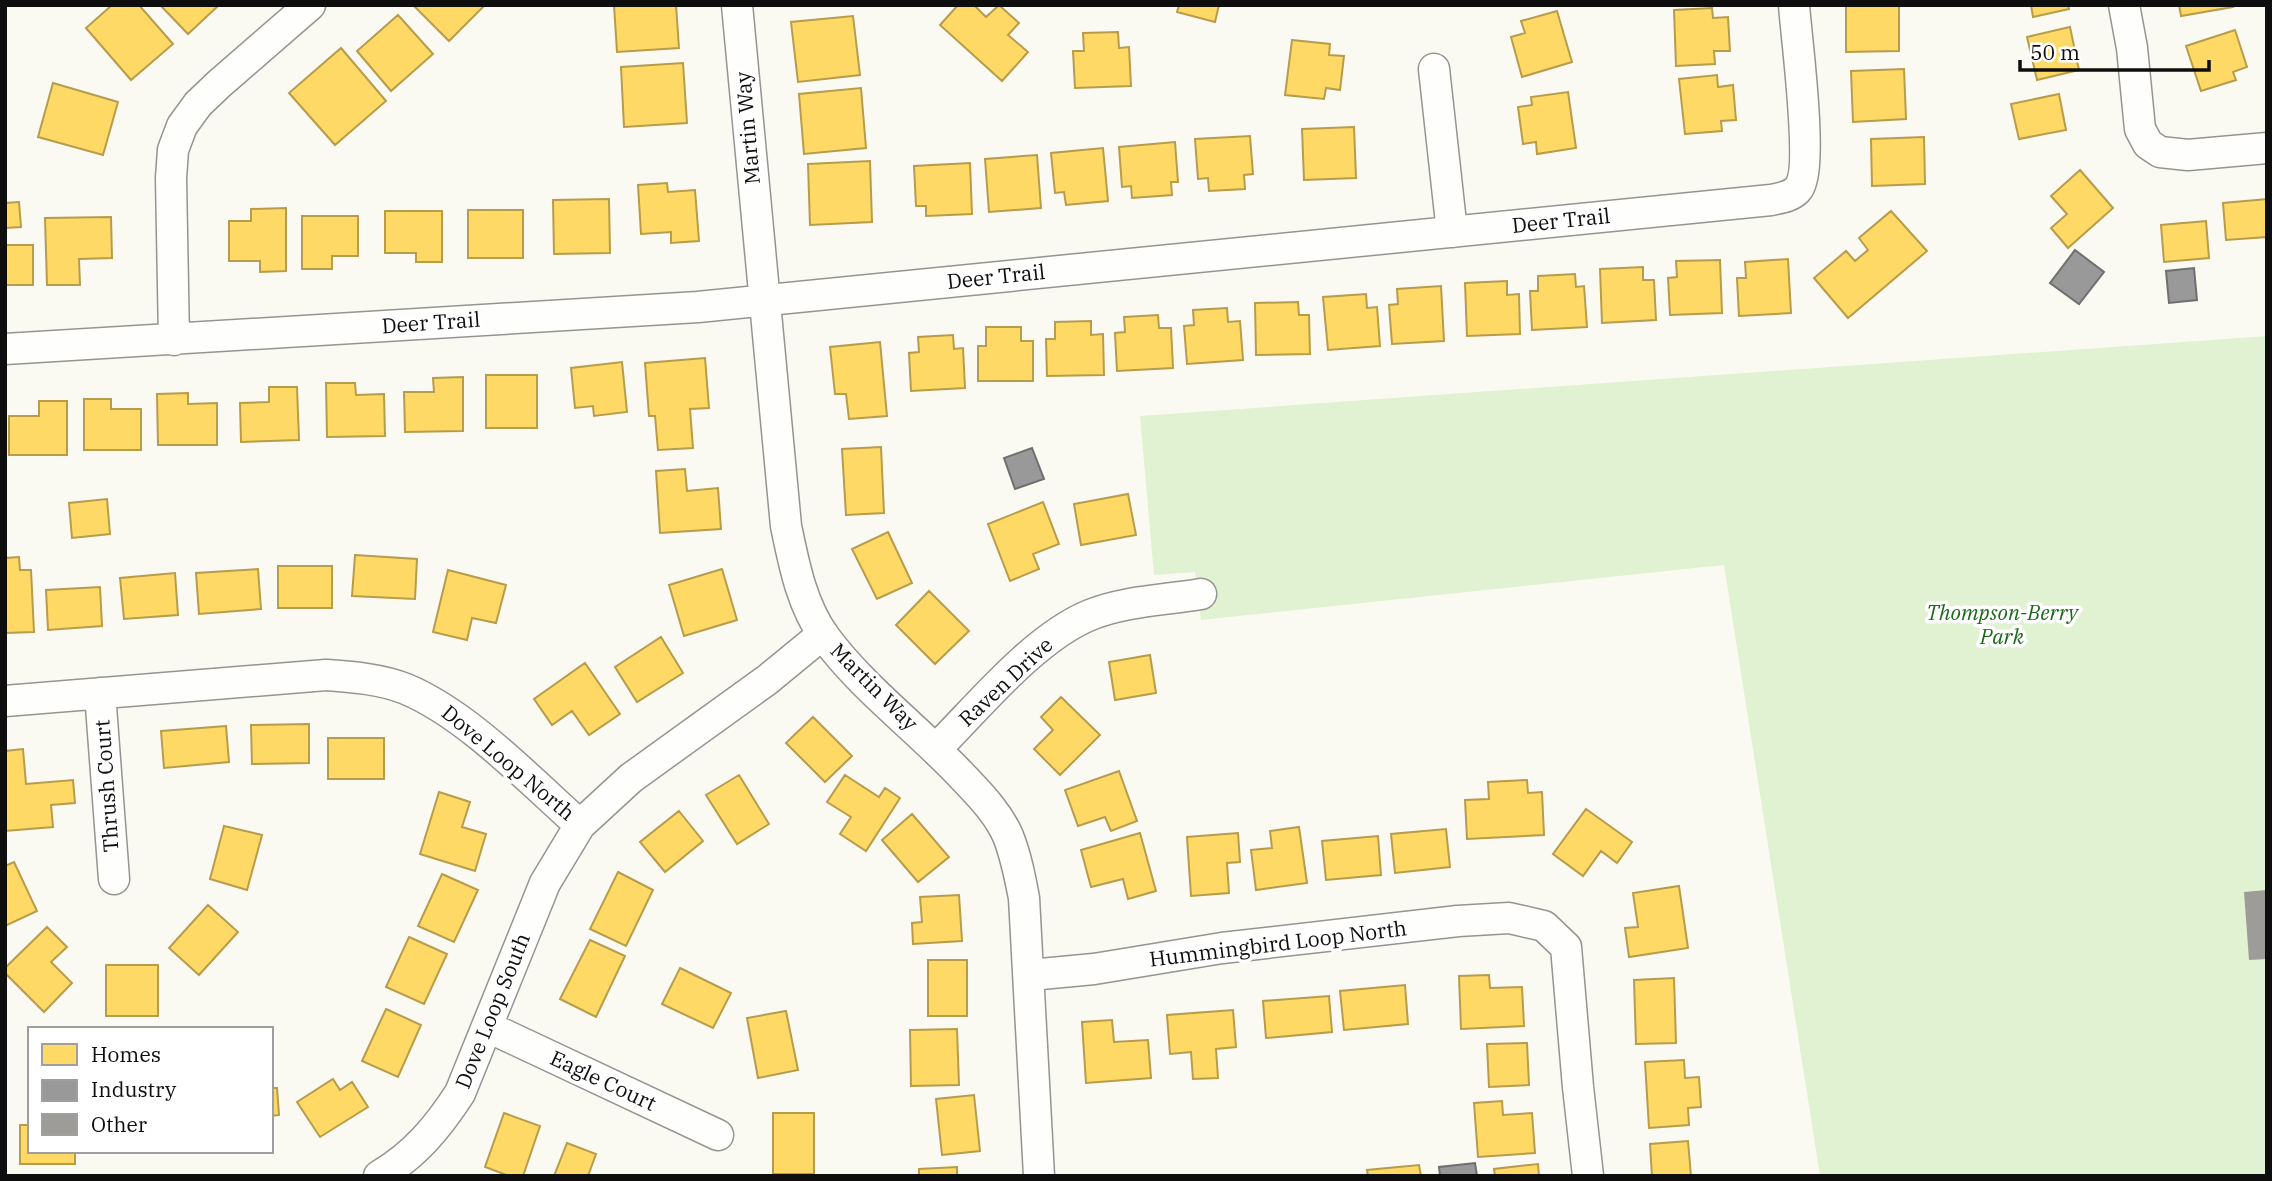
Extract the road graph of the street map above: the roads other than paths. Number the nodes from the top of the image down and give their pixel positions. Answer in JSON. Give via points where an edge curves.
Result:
{"nodes":[{"id":1,"x":310,"y":5,"type":"edge"},
{"id":2,"x":737,"y":5,"type":"edge"},
{"id":3,"x":1794,"y":5,"type":"edge"},
{"id":4,"x":2124,"y":5,"type":"edge"},
{"id":5,"x":1434,"y":69,"type":"dead end"},
{"id":6,"x":2267,"y":148,"type":"edge"},
{"id":7,"x":1452,"y":232,"type":"junction"},
{"id":8,"x":764,"y":300,"type":"junction"},
{"id":9,"x":174,"y":340,"type":"junction"},
{"id":10,"x":5,"y":349,"type":"edge"},
{"id":11,"x":1201,"y":594,"type":"dead end"},
{"id":12,"x":823,"y":634,"type":"junction"},
{"id":13,"x":100,"y":693,"type":"junction"},
{"id":14,"x":5,"y":701,"type":"edge"},
{"id":15,"x":936,"y":748,"type":"junction"},
{"id":16,"x":580,"y":825,"type":"junction"},
{"id":17,"x":114,"y":878,"type":"dead end"},
{"id":18,"x":1030,"y":975,"type":"junction"},
{"id":19,"x":488,"y":1027,"type":"junction"},
{"id":20,"x":718,"y":1135,"type":"dead end"},
{"id":21,"x":379,"y":1176,"type":"edge"},
{"id":22,"x":1039,"y":1176,"type":"edge"},
{"id":23,"x":1588,"y":1176,"type":"edge"}],
"edges":[{"from":1,"to":9,"type":"street","via":[[219,84],[182,126],[170,178]]},
{"from":2,"to":8,"type":"street","name":"Martin Way"},
{"from":3,"to":7,"type":"street","name":"Deer Trail","via":[[1805,139],[1804,175],[1798,190],[1771,200]]},
{"from":4,"to":6,"type":"street","via":[[2140,129],[2148,144],[2160,152],[2208,155]]},
{"from":5,"to":7,"type":"street"},
{"from":7,"to":8,"type":"street","name":"Deer Trail"},
{"from":8,"to":9,"type":"street","name":"Deer Trail"},
{"from":8,"to":12,"type":"street","name":"Martin Way","via":[[786,526],[801,593]]},
{"from":9,"to":10,"type":"street","name":"Deer Trail"},
{"from":11,"to":15,"type":"street","name":"Raven Drive","via":[[1110,608],[1065,628],[1024,660]]},
{"from":12,"to":15,"type":"street","name":"Martin Way","via":[[857,675]]},
{"from":12,"to":16,"type":"street","name":"Dove Loop North","via":[[631,778]]},
{"from":13,"to":14,"type":"street","name":"Dove Loop North"},
{"from":13,"to":16,"type":"street","name":"Dove Loop North","via":[[326,675],[366,678],[404,688],[468,725]]},
{"from":13,"to":17,"type":"street","name":"Thrush Court"},
{"from":15,"to":18,"type":"street","name":"Martin Way","via":[[989,805],[1007,834],[1024,898]]},
{"from":16,"to":19,"type":"street","name":"Dove Loop South","via":[[545,883]]},
{"from":18,"to":22,"type":"street","name":"Martin Way"},
{"from":18,"to":23,"type":"street","name":"Hummingbird Loop North","via":[[1458,921],[1509,918],[1544,926],[1566,947]]},
{"from":19,"to":20,"type":"street","name":"Eagle Court"},
{"from":19,"to":21,"type":"street","name":"Dove Loop South","via":[[460,1093],[442,1121],[419,1147]]}]}
